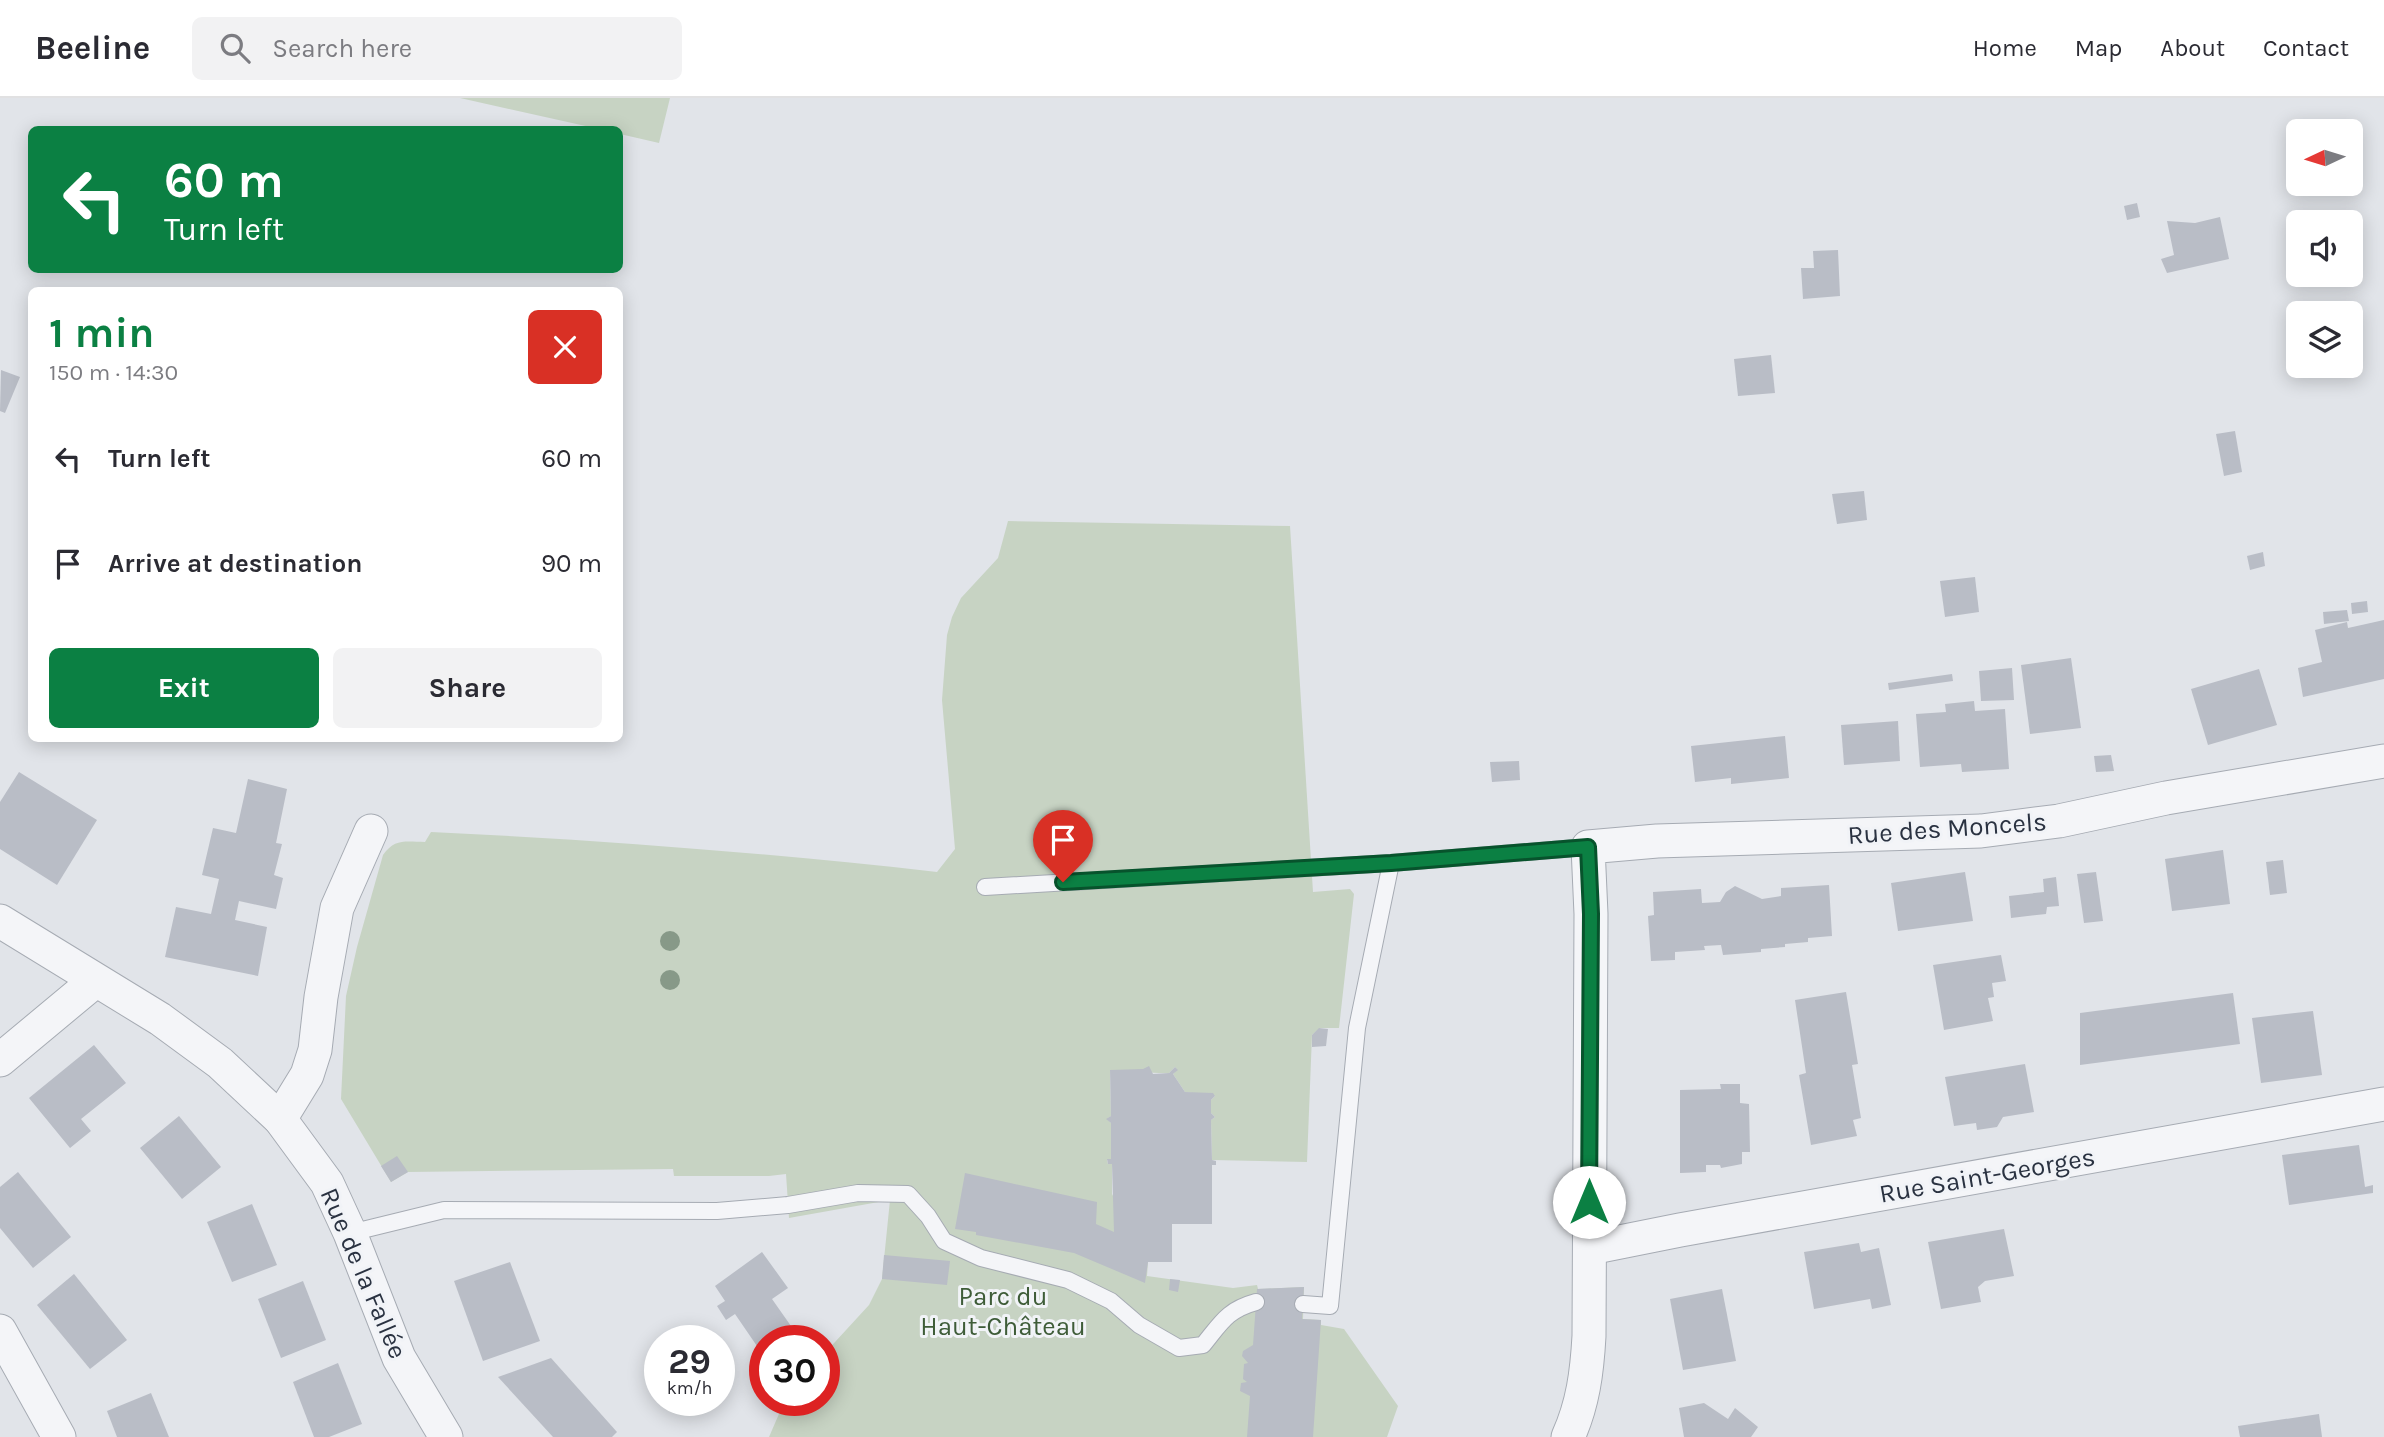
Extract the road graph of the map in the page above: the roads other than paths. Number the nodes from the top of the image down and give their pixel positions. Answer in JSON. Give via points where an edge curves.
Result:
{"nodes":[{"id":1,"x":2384,"y":761,"type":"edge"},
{"id":2,"x":371,"y":831,"type":"dead end"},
{"id":3,"x":1588,"y":847,"type":"junction"},
{"id":4,"x":1391,"y":863,"type":"junction"},
{"id":5,"x":985,"y":887,"type":"dead end"},
{"id":6,"x":0,"y":921,"type":"edge"},
{"id":7,"x":95,"y":981,"type":"junction"},
{"id":8,"x":0,"y":1059,"type":"edge"},
{"id":9,"x":2384,"y":1104,"type":"edge"},
{"id":10,"x":279,"y":1119,"type":"junction"},
{"id":11,"x":350,"y":1233,"type":"junction"},
{"id":12,"x":1590,"y":1248,"type":"junction"},
{"id":13,"x":1256,"y":1302,"type":"dead end"},
{"id":14,"x":1303,"y":1304,"type":"dead end"},
{"id":15,"x":0,"y":1331,"type":"edge"},
{"id":16,"x":58,"y":1437,"type":"edge"},
{"id":17,"x":446,"y":1437,"type":"edge"},
{"id":18,"x":1568,"y":1437,"type":"edge"}],
"edges":[{"from":1,"to":3,"type":"street","name":"Rue des Moncels","via":[[1981,831]]},
{"from":2,"to":10,"type":"street","via":[[337,908],[315,1050],[307,1075]]},
{"from":3,"to":4,"type":"lane"},
{"from":3,"to":12,"type":"street"},
{"from":4,"to":5,"type":"lane"},
{"from":4,"to":14,"type":"lane","via":[[1357,1028],[1330,1306]]},
{"from":6,"to":7,"type":"street","name":"Rue de la Fallée"},
{"from":7,"to":8,"type":"street"},
{"from":7,"to":10,"type":"street","name":"Rue de la Fallée","via":[[160,1019],[220,1063]]},
{"from":9,"to":12,"type":"street","name":"Rue Saint-Georges"},
{"from":10,"to":11,"type":"street","name":"Rue de la Fallée","via":[[327,1183]]},
{"from":11,"to":13,"type":"lane","via":[[444,1210],[718,1211],[858,1193],[908,1194],[944,1241],[981,1258],[1068,1280],[1111,1301],[1139,1325],[1179,1348],[1203,1345],[1238,1307]]},
{"from":11,"to":17,"type":"street","name":"Rue de la Fallée","via":[[399,1359]]},
{"from":12,"to":18,"type":"street","via":[[1587,1373]]},
{"from":15,"to":16,"type":"street"}]}
